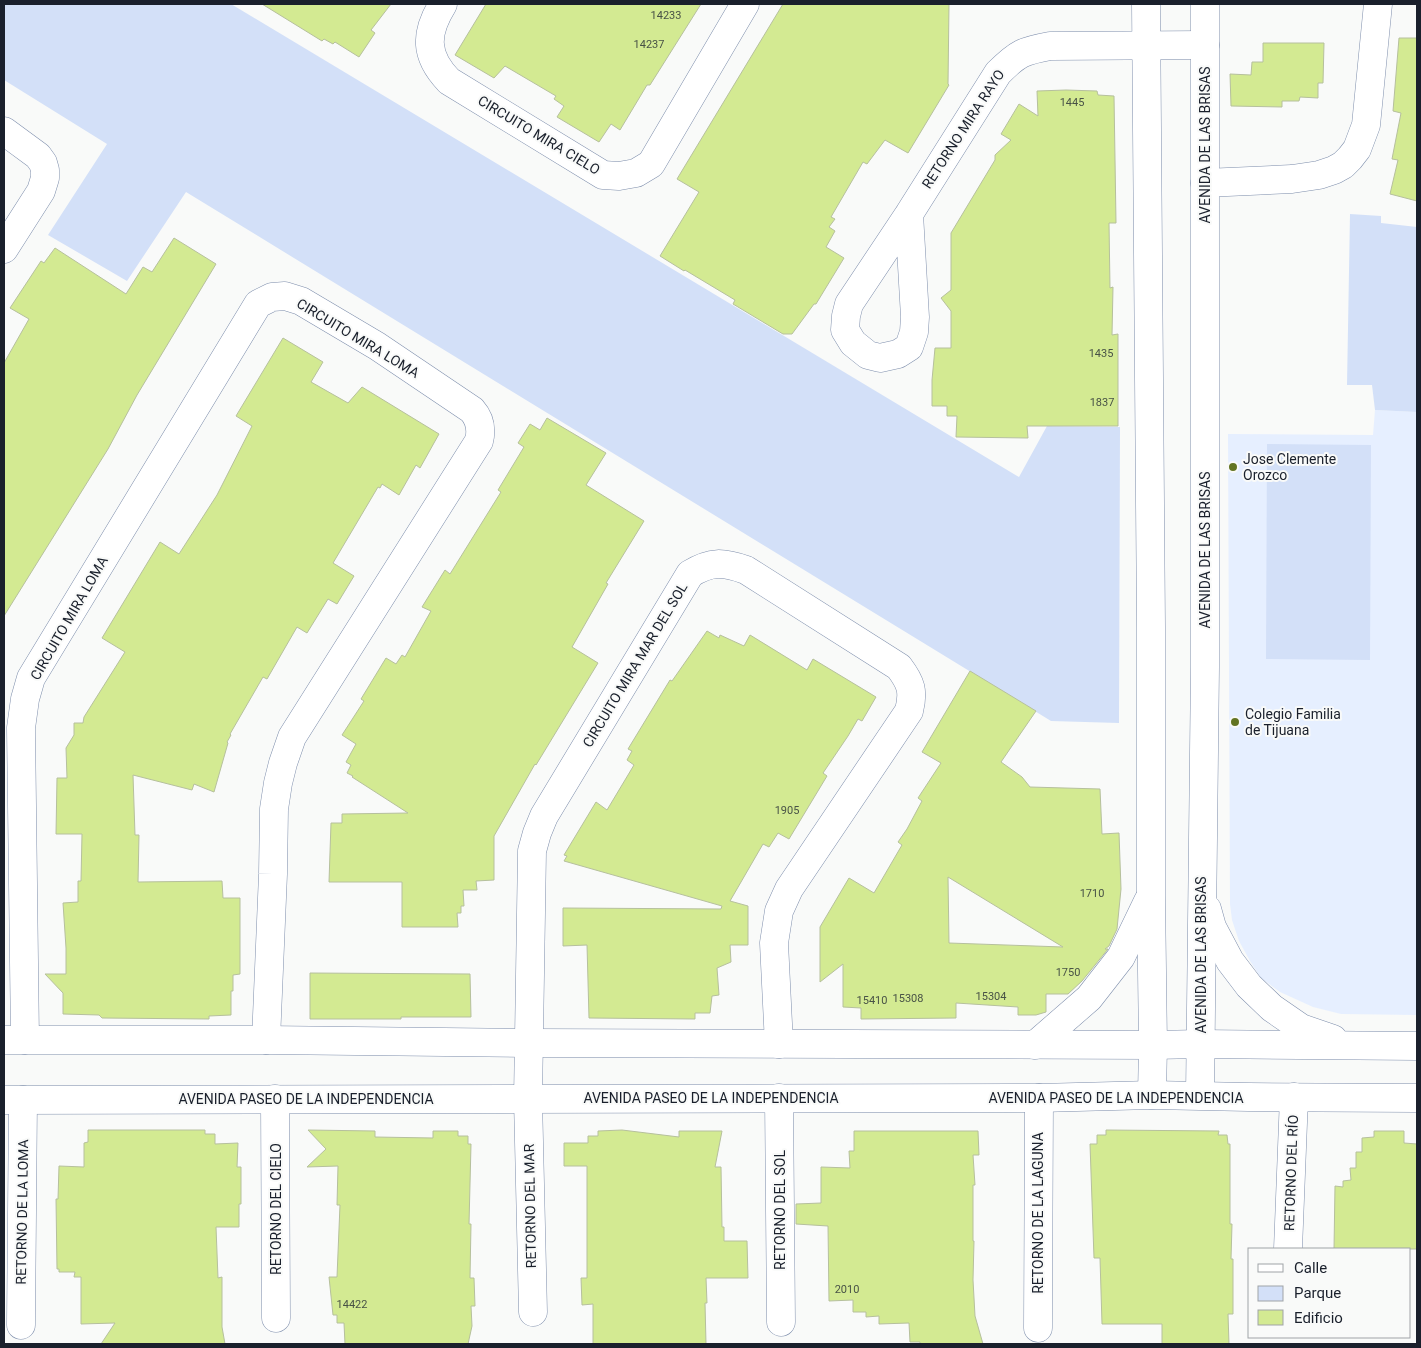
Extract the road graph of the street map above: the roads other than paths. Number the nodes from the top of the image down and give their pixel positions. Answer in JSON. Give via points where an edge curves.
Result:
{"nodes":[{"id":1,"x":443,"y":4,"type":"edge"},
{"id":2,"x":745,"y":4,"type":"edge"},
{"id":3,"x":1146,"y":4,"type":"edge"},
{"id":4,"x":1204,"y":4,"type":"edge"},
{"id":5,"x":1378,"y":4,"type":"edge"},
{"id":6,"x":1147,"y":44,"type":"junction"},
{"id":7,"x":1204,"y":45,"type":"junction"},
{"id":8,"x":4,"y":131,"type":"edge"},
{"id":9,"x":1205,"y":183,"type":"junction"},
{"id":10,"x":909,"y":214,"type":"junction"},
{"id":11,"x":4,"y":249,"type":"edge"},
{"id":12,"x":1201,"y":891,"type":"junction"},
{"id":13,"x":1151,"y":896,"type":"junction"},
{"id":14,"x":15,"y":1040,"type":"edge"},
{"id":15,"x":266,"y":1040,"type":"junction"},
{"id":16,"x":529,"y":1043,"type":"junction"},
{"id":17,"x":779,"y":1044,"type":"junction"},
{"id":18,"x":1201,"y":1044,"type":"junction"},
{"id":19,"x":1036,"y":1045,"type":"junction"},
{"id":20,"x":1154,"y":1045,"type":"junction"},
{"id":21,"x":1349,"y":1045,"type":"junction"},
{"id":22,"x":1417,"y":1046,"type":"edge"},
{"id":23,"x":1152,"y":1095,"type":"junction"},
{"id":24,"x":1200,"y":1096,"type":"junction"},
{"id":25,"x":1294,"y":1097,"type":"junction"},
{"id":26,"x":779,"y":1098,"type":"junction"},
{"id":27,"x":1039,"y":1098,"type":"junction"},
{"id":28,"x":1417,"y":1098,"type":"edge"},
{"id":29,"x":275,"y":1099,"type":"junction"},
{"id":30,"x":528,"y":1099,"type":"junction"},
{"id":31,"x":13,"y":1100,"type":"edge"},
{"id":32,"x":1288,"y":1248,"type":"edge"},
{"id":33,"x":533,"y":1312,"type":"dead end"},
{"id":34,"x":276,"y":1318,"type":"dead end"},
{"id":35,"x":781,"y":1322,"type":"dead end"},
{"id":36,"x":21,"y":1325,"type":"dead end"},
{"id":37,"x":1038,"y":1328,"type":"dead end"}],
"edges":[{"from":1,"to":2,"type":"street","name":"CIRCUITO MIRA CIELO","via":[[430,34],[430,52],[438,70],[449,81],[603,175],[620,176],[636,173],[651,164]]},
{"from":3,"to":6,"type":"street"},
{"from":4,"to":7,"type":"street","name":"AVENIDA DE LAS BRISAS"},
{"from":5,"to":9,"type":"street","via":[[1366,125],[1357,150],[1350,158],[1334,170],[1292,180]]},
{"from":6,"to":7,"type":"street","name":"RETORNO MIRA RAYO"},
{"from":6,"to":10,"type":"street","name":"RETORNO MIRA RAYO","via":[[1050,46],[1027,50],[1012,59],[998,73]]},
{"from":6,"to":13,"type":"street"},
{"from":7,"to":9,"type":"street","name":"AVENIDA DE LAS BRISAS"},
{"from":8,"to":11,"type":"street","via":[[38,156],[43,163],[45,178]]},
{"from":9,"to":12,"type":"street","name":"AVENIDA DE LAS BRISAS","via":[[1205,667]]},
{"from":10,"to":10,"type":"street","name":"RETORNO MIRA RAYO","via":[[849,304],[846,316],[845,330],[854,343],[868,354],[880,358],[898,354],[909,347],[914,332]]},
{"from":12,"to":18,"type":"street","name":"AVENIDA DE LAS BRISAS"},
{"from":12,"to":21,"type":"street","via":[[1212,928],[1248,986],[1301,1028]]},
{"from":13,"to":19,"type":"street","via":[[1121,957],[1088,998]]},
{"from":13,"to":20,"type":"street"},
{"from":14,"to":15,"type":"street"},
{"from":14,"to":15,"type":"street","name":"CIRCUITO MIRA LOMA","via":[[20,728],[31,678],[258,304],[272,297],[285,296],[301,300],[369,341],[472,410],[478,416],[481,433],[479,441],[292,737],[274,809]]},
{"from":15,"to":16,"type":"street"},
{"from":16,"to":17,"type":"street"},
{"from":16,"to":17,"type":"street","name":"CIRCUITO MIRA MAR DEL SOL","via":[[532,851],[537,833],[544,816],[690,574],[703,566],[718,564],[746,570],[899,667],[911,689],[909,711],[789,889],[780,911],[774,943]]},
{"from":16,"to":30,"type":"street","name":"CIRCUITO MIRA MAR DEL SOL"},
{"from":17,"to":19,"type":"street"},
{"from":18,"to":20,"type":"street"},
{"from":18,"to":21,"type":"street"},
{"from":18,"to":24,"type":"street","name":"AVENIDA DE LAS BRISAS"},
{"from":19,"to":20,"type":"street"},
{"from":20,"to":23,"type":"street"},
{"from":21,"to":22,"type":"street"},
{"from":23,"to":24,"type":"street","name":"AVENIDA PASEO DE LA INDEPENDENCIA"},
{"from":23,"to":27,"type":"street","name":"AVENIDA PASEO DE LA INDEPENDENCIA"},
{"from":24,"to":25,"type":"street","name":"AVENIDA PASEO DE LA INDEPENDENCIA"},
{"from":25,"to":28,"type":"street","name":"AVENIDA PASEO DE LA INDEPENDENCIA"},
{"from":25,"to":32,"type":"street","name":"RETORNO DEL RÍO"},
{"from":26,"to":27,"type":"street","name":"AVENIDA PASEO DE LA INDEPENDENCIA"},
{"from":26,"to":30,"type":"street","name":"AVENIDA PASEO DE LA INDEPENDENCIA"},
{"from":26,"to":35,"type":"street","name":"RETORNO DEL SOL"},
{"from":27,"to":37,"type":"street","name":"RETORNO DE LA LAGUNA"},
{"from":29,"to":30,"type":"street","name":"AVENIDA PASEO DE LA INDEPENDENCIA"},
{"from":29,"to":31,"type":"street","name":"AVENIDA PASEO DE LA INDEPENDENCIA"},
{"from":29,"to":34,"type":"street","name":"RETORNO DEL CIELO"},
{"from":30,"to":33,"type":"street","name":"RETORNO DEL MAR"},
{"from":31,"to":36,"type":"street","name":"RETORNO DE LA LOMA"}]}
